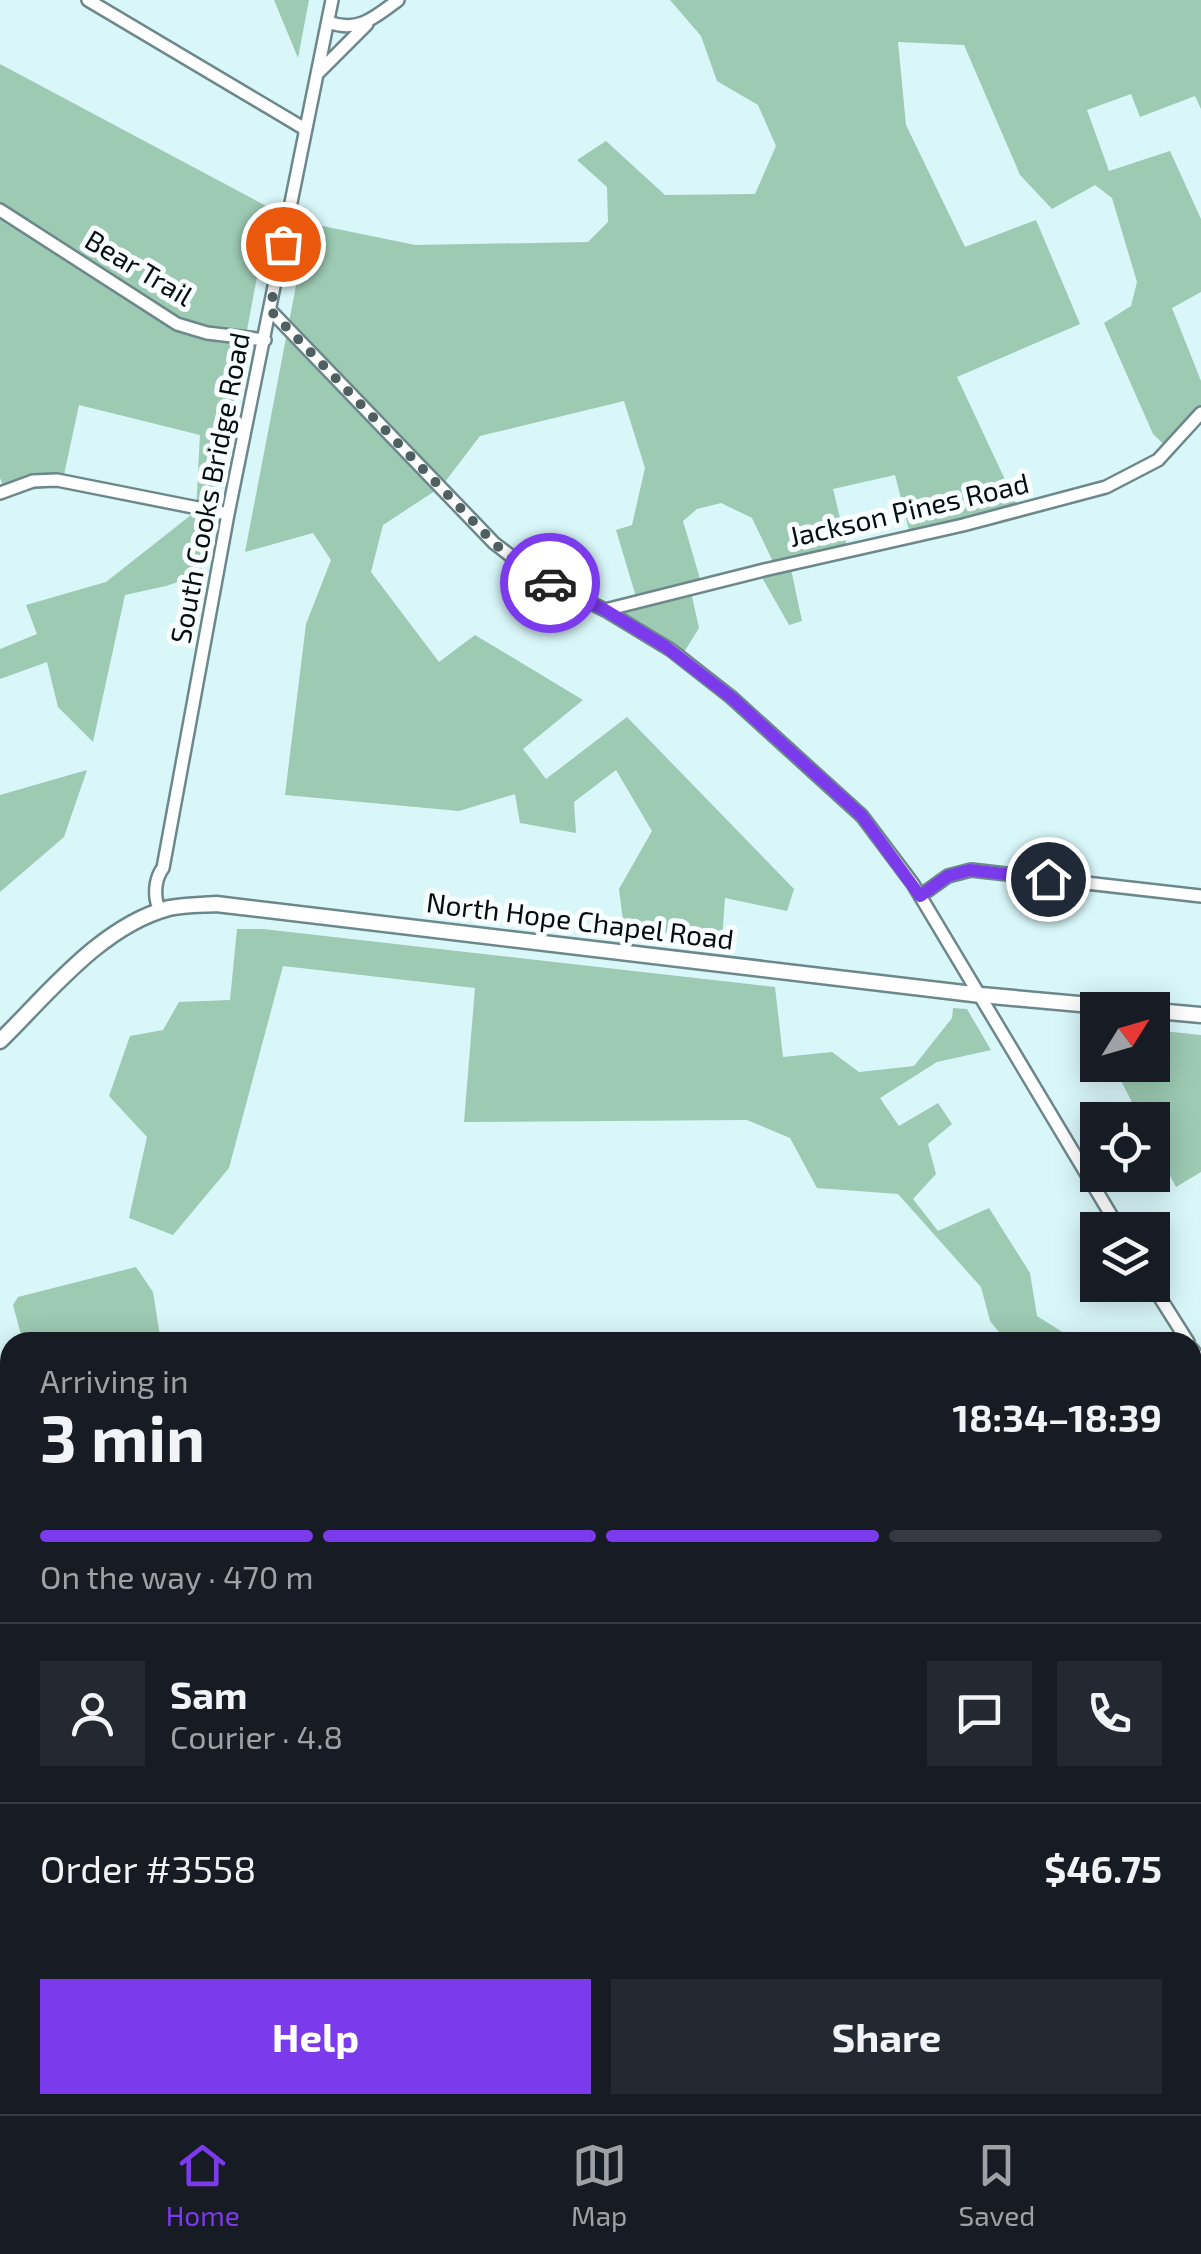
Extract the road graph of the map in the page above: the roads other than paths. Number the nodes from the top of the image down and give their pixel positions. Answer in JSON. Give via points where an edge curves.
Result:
{"nodes":[{"id":1,"x":88,"y":0,"type":"edge"},
{"id":2,"x":332,"y":0,"type":"edge"},
{"id":3,"x":398,"y":0,"type":"edge"},
{"id":4,"x":328,"y":22,"type":"junction"},
{"id":5,"x":368,"y":23,"type":"junction"},
{"id":6,"x":317,"y":74,"type":"junction"},
{"id":7,"x":305,"y":129,"type":"junction"},
{"id":8,"x":0,"y":210,"type":"edge"},
{"id":9,"x":270,"y":310,"type":"junction"},
{"id":10,"x":265,"y":340,"type":"junction"},
{"id":11,"x":1201,"y":413,"type":"edge"},
{"id":12,"x":0,"y":493,"type":"edge"},
{"id":13,"x":228,"y":514,"type":"junction"},
{"id":14,"x":605,"y":610,"type":"junction"},
{"id":15,"x":920,"y":896,"type":"junction"},
{"id":16,"x":1201,"y":896,"type":"edge"},
{"id":17,"x":156,"y":908,"type":"junction"},
{"id":18,"x":982,"y":995,"type":"junction"},
{"id":19,"x":1201,"y":1015,"type":"edge"},
{"id":20,"x":0,"y":1041,"type":"edge"},
{"id":21,"x":1109,"y":1212,"type":"edge"},
{"id":22,"x":1163,"y":1302,"type":"edge"},
{"id":23,"x":1182,"y":1332,"type":"edge"}],
"edges":[{"from":1,"to":7,"type":"street"},
{"from":2,"to":4,"type":"street","name":"South Cooks Bridge Road"},
{"from":3,"to":5,"type":"street"},
{"from":4,"to":5,"type":"street"},
{"from":4,"to":6,"type":"street","name":"South Cooks Bridge Road"},
{"from":5,"to":6,"type":"street"},
{"from":6,"to":7,"type":"street","name":"South Cooks Bridge Road"},
{"from":7,"to":9,"type":"street","name":"South Cooks Bridge Road"},
{"from":8,"to":10,"type":"street","name":"Bear Trail","via":[[177,324]]},
{"from":9,"to":10,"type":"street","name":"South Cooks Bridge Road"},
{"from":9,"to":14,"type":"street","via":[[494,543],[538,577]]},
{"from":10,"to":13,"type":"street","name":"South Cooks Bridge Road"},
{"from":11,"to":14,"type":"street","name":"Jackson Pines Road","via":[[1158,460],[1106,487]]},
{"from":12,"to":13,"type":"street","via":[[57,480]]},
{"from":13,"to":17,"type":"street","name":"South Cooks Bridge Road"},
{"from":14,"to":15,"type":"street","via":[[671,650],[818,775],[862,816]]},
{"from":15,"to":16,"type":"street","via":[[970,870]]},
{"from":15,"to":18,"type":"street"},
{"from":17,"to":18,"type":"main road","name":"North Hope Chapel Road","via":[[254,908]]},
{"from":17,"to":20,"type":"main road","name":"North Hope Chapel Road","via":[[100,947]]},
{"from":18,"to":19,"type":"main road","name":"North Hope Chapel Road"},
{"from":18,"to":21,"type":"street"},
{"from":22,"to":23,"type":"street"}]}
